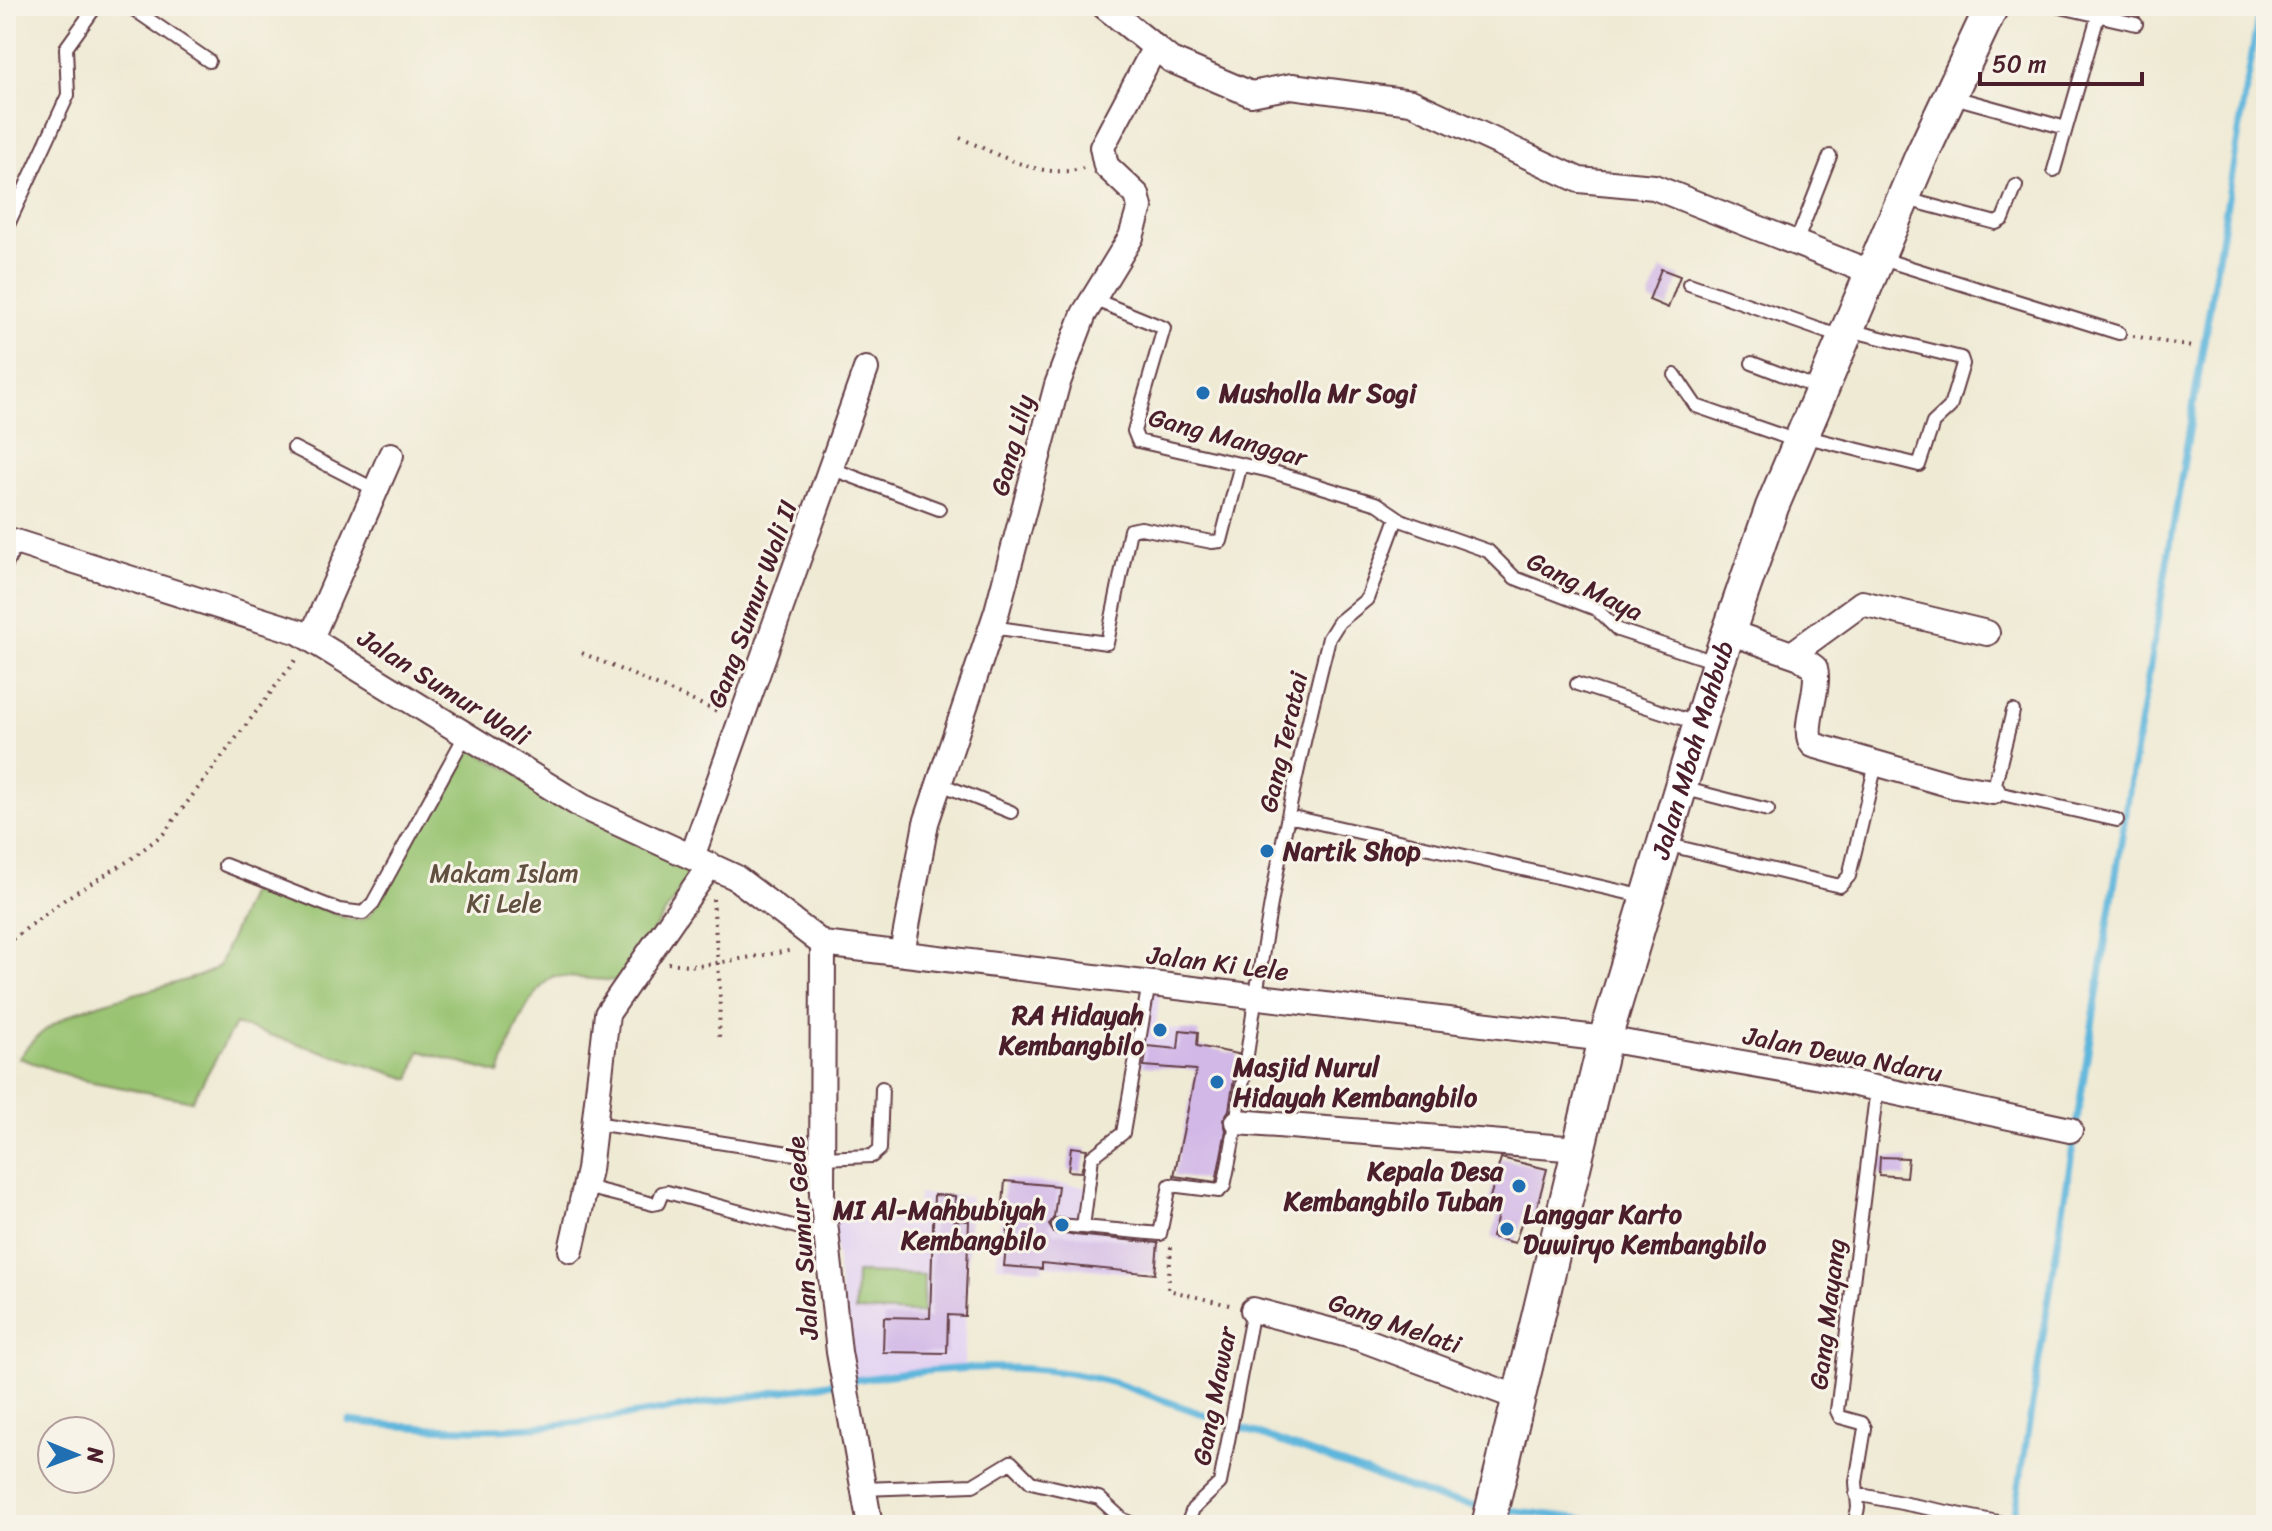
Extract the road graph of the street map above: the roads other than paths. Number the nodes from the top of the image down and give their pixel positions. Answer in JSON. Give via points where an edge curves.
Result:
{"nodes":[{"id":1,"x":96,"y":6,"type":"edge"},
{"id":2,"x":129,"y":6,"type":"edge"},
{"id":3,"x":1104,"y":6,"type":"edge"},
{"id":4,"x":1992,"y":6,"type":"edge"},
{"id":5,"x":2056,"y":6,"type":"edge"},
{"id":6,"x":2098,"y":16,"type":"junction"},
{"id":7,"x":2136,"y":24,"type":"dead end"},
{"id":8,"x":1155,"y":47,"type":"junction"},
{"id":9,"x":209,"y":61,"type":"dead end"},
{"id":10,"x":1950,"y":96,"type":"junction"},
{"id":11,"x":2066,"y":128,"type":"junction"},
{"id":12,"x":1830,"y":156,"type":"dead end"},
{"id":13,"x":2054,"y":170,"type":"dead end"},
{"id":14,"x":2016,"y":186,"type":"dead end"},
{"id":15,"x":1904,"y":198,"type":"junction"},
{"id":16,"x":6,"y":229,"type":"edge"},
{"id":17,"x":1796,"y":243,"type":"junction"},
{"id":18,"x":1876,"y":265,"type":"junction"},
{"id":19,"x":1689,"y":284,"type":"dead end"},
{"id":20,"x":1093,"y":299,"type":"junction"},
{"id":21,"x":2119,"y":333,"type":"road end"},
{"id":22,"x":1846,"y":334,"type":"junction"},
{"id":23,"x":1752,"y":363,"type":"dead end"},
{"id":24,"x":866,"y":369,"type":"dead end"},
{"id":25,"x":1675,"y":375,"type":"dead end"},
{"id":26,"x":1822,"y":390,"type":"junction"},
{"id":27,"x":1802,"y":439,"type":"junction"},
{"id":28,"x":294,"y":448,"type":"dead end"},
{"id":29,"x":391,"y":455,"type":"dead end"},
{"id":30,"x":1241,"y":464,"type":"junction"},
{"id":31,"x":830,"y":468,"type":"junction"},
{"id":32,"x":376,"y":490,"type":"junction"},
{"id":33,"x":939,"y":509,"type":"dead end"},
{"id":34,"x":1397,"y":518,"type":"junction"},
{"id":35,"x":11,"y":541,"type":"edge"},
{"id":36,"x":6,"y":565,"type":"edge"},
{"id":37,"x":991,"y":627,"type":"junction"},
{"id":38,"x":1729,"y":632,"type":"junction"},
{"id":39,"x":1987,"y":633,"type":"dead end"},
{"id":40,"x":311,"y":638,"type":"junction"},
{"id":41,"x":1792,"y":654,"type":"junction"},
{"id":42,"x":1718,"y":663,"type":"junction"},
{"id":43,"x":1577,"y":684,"type":"dead end"},
{"id":44,"x":2013,"y":711,"type":"dead end"},
{"id":45,"x":1699,"y":724,"type":"junction"},
{"id":46,"x":466,"y":734,"type":"junction"},
{"id":47,"x":1876,"y":764,"type":"junction"},
{"id":48,"x":938,"y":783,"type":"junction"},
{"id":49,"x":1679,"y":787,"type":"junction"},
{"id":50,"x":1993,"y":792,"type":"junction"},
{"id":51,"x":1768,"y":810,"type":"dead end"},
{"id":52,"x":1011,"y":812,"type":"dead end"},
{"id":53,"x":1288,"y":816,"type":"junction"},
{"id":54,"x":2117,"y":820,"type":"dead end"},
{"id":55,"x":1662,"y":843,"type":"junction"},
{"id":56,"x":701,"y":861,"type":"junction"},
{"id":57,"x":225,"y":865,"type":"dead end"},
{"id":58,"x":1646,"y":897,"type":"junction"},
{"id":59,"x":823,"y":944,"type":"junction"},
{"id":60,"x":902,"y":953,"type":"junction"},
{"id":61,"x":1149,"y":983,"type":"junction"},
{"id":62,"x":1256,"y":995,"type":"junction"},
{"id":63,"x":1605,"y":1039,"type":"junction"},
{"id":64,"x":882,"y":1088,"type":"dead end"},
{"id":65,"x":1877,"y":1088,"type":"junction"},
{"id":66,"x":1238,"y":1122,"type":"junction"},
{"id":67,"x":595,"y":1123,"type":"junction"},
{"id":68,"x":2070,"y":1130,"type":"dead end"},
{"id":69,"x":1578,"y":1149,"type":"junction"},
{"id":70,"x":821,"y":1158,"type":"junction"},
{"id":71,"x":586,"y":1187,"type":"junction"},
{"id":72,"x":1058,"y":1225,"type":"dead end"},
{"id":73,"x":1083,"y":1227,"type":"junction"},
{"id":74,"x":826,"y":1235,"type":"junction"},
{"id":75,"x":571,"y":1250,"type":"dead end"},
{"id":76,"x":1253,"y":1310,"type":"joint"},
{"id":77,"x":1516,"y":1397,"type":"junction"},
{"id":78,"x":863,"y":1489,"type":"junction"},
{"id":79,"x":1856,"y":1494,"type":"junction"},
{"id":80,"x":1491,"y":1513,"type":"edge"},
{"id":81,"x":2008,"y":1524,"type":"edge"},
{"id":82,"x":870,"y":1525,"type":"edge"},
{"id":83,"x":1135,"y":1525,"type":"edge"},
{"id":84,"x":1187,"y":1525,"type":"edge"},
{"id":85,"x":1854,"y":1525,"type":"edge"}],
"edges":[{"from":1,"to":16,"type":"lane","via":[[66,48],[68,95]]},
{"from":2,"to":9,"type":"lane"},
{"from":3,"to":8,"type":"street"},
{"from":4,"to":10,"type":"street","name":"Jalan Mbah Mahbub"},
{"from":5,"to":6,"type":"lane"},
{"from":6,"to":7,"type":"lane"},
{"from":6,"to":11,"type":"lane"},
{"from":8,"to":17,"type":"street","via":[[1171,60],[1251,94],[1292,86],[1411,102],[1579,180],[1654,187]]},
{"from":8,"to":20,"type":"street","name":"Gang Lily","via":[[1102,147],[1103,161],[1133,191],[1140,207],[1124,250]]},
{"from":10,"to":11,"type":"lane"},
{"from":10,"to":15,"type":"street","name":"Jalan Mbah Mahbub"},
{"from":11,"to":13,"type":"lane"},
{"from":12,"to":17,"type":"lane"},
{"from":14,"to":15,"type":"lane","via":[[2003,219],[1993,224]]},
{"from":15,"to":18,"type":"street","name":"Jalan Mbah Mahbub"},
{"from":17,"to":18,"type":"street"},
{"from":18,"to":21,"type":"lane"},
{"from":18,"to":22,"type":"street","name":"Jalan Mbah Mahbub"},
{"from":19,"to":22,"type":"lane"},
{"from":20,"to":30,"type":"lane","name":"Gang Manggar","via":[[1164,328],[1134,431],[1136,440]]},
{"from":20,"to":37,"type":"street","name":"Gang Lily","via":[[1057,385]]},
{"from":22,"to":26,"type":"street","name":"Jalan Mbah Mahbub"},
{"from":22,"to":27,"type":"lane","via":[[1957,356],[1963,362],[1950,405],[1934,421],[1923,462],[1915,466]]},
{"from":23,"to":26,"type":"lane"},
{"from":24,"to":31,"type":"street","name":"Gang Sumur Wali II"},
{"from":25,"to":27,"type":"lane","via":[[1696,406]]},
{"from":26,"to":27,"type":"street","name":"Jalan Mbah Mahbub"},
{"from":27,"to":38,"type":"street","name":"Jalan Mbah Mahbub","via":[[1772,507]]},
{"from":28,"to":32,"type":"lane"},
{"from":29,"to":32,"type":"street"},
{"from":30,"to":34,"type":"lane","name":"Gang Manggar","via":[[1334,489],[1381,506]]},
{"from":30,"to":37,"type":"lane","via":[[1221,541],[1130,530],[1107,643]]},
{"from":31,"to":33,"type":"lane"},
{"from":31,"to":56,"type":"street","name":"Gang Sumur Wali II","via":[[740,721]]},
{"from":32,"to":40,"type":"street"},
{"from":34,"to":42,"type":"lane","name":"Gang Maya","via":[[1488,551],[1515,578],[1596,609],[1620,631]]},
{"from":34,"to":53,"type":"lane","name":"Gang Teratai","via":[[1367,599],[1339,622],[1329,638]]},
{"from":35,"to":36,"type":"lane"},
{"from":35,"to":40,"type":"street","name":"Jalan Sumur Wali","via":[[269,620]]},
{"from":37,"to":48,"type":"street","name":"Gang Lily"},
{"from":38,"to":41,"type":"street"},
{"from":38,"to":42,"type":"street","name":"Jalan Mbah Mahbub"},
{"from":39,"to":41,"type":"street","via":[[1862,603]]},
{"from":40,"to":46,"type":"street","name":"Jalan Sumur Wali"},
{"from":41,"to":47,"type":"street","via":[[1816,671],[1810,742]]},
{"from":42,"to":45,"type":"street","name":"Jalan Mbah Mahbub"},
{"from":43,"to":45,"type":"lane"},
{"from":44,"to":50,"type":"lane"},
{"from":45,"to":49,"type":"street","name":"Jalan Mbah Mahbub"},
{"from":46,"to":56,"type":"street","name":"Jalan Sumur Wali","via":[[600,816]]},
{"from":46,"to":57,"type":"lane","via":[[363,913],[347,913]]},
{"from":47,"to":50,"type":"street"},
{"from":47,"to":55,"type":"lane","via":[[1849,876],[1840,886]]},
{"from":48,"to":52,"type":"lane"},
{"from":48,"to":60,"type":"street","name":"Gang Lily","via":[[923,834]]},
{"from":49,"to":51,"type":"lane"},
{"from":49,"to":55,"type":"street","name":"Jalan Mbah Mahbub"},
{"from":50,"to":54,"type":"lane"},
{"from":53,"to":58,"type":"lane"},
{"from":53,"to":62,"type":"lane","name":"Gang Teratai"},
{"from":55,"to":58,"type":"street","name":"Jalan Mbah Mahbub"},
{"from":56,"to":59,"type":"street","name":"Jalan Sumur Wali","via":[[744,883]]},
{"from":56,"to":67,"type":"street","name":"Gang Sumur Wali II","via":[[606,1020]]},
{"from":58,"to":63,"type":"street","name":"Jalan Mbah Mahbub"},
{"from":59,"to":60,"type":"street","name":"Jalan Ki Lele"},
{"from":59,"to":70,"type":"street","name":"Jalan Sumur Gede"},
{"from":60,"to":61,"type":"street","name":"Jalan Ki Lele"},
{"from":61,"to":62,"type":"street","name":"Jalan Ki Lele"},
{"from":61,"to":73,"type":"lane","via":[[1124,1129],[1092,1157]]},
{"from":62,"to":63,"type":"street","name":"Jalan Ki Lele"},
{"from":62,"to":66,"type":"lane","name":"Gang Teratai"},
{"from":63,"to":65,"type":"street","name":"Jalan Dewa Ndaru"},
{"from":63,"to":69,"type":"street","name":"Jalan Mbah Mahbub"},
{"from":64,"to":70,"type":"lane","via":[[877,1154]]},
{"from":65,"to":68,"type":"street","name":"Jalan Dewa Ndaru"},
{"from":65,"to":79,"type":"lane","name":"Gang Mayang","via":[[1837,1411],[1865,1428]]},
{"from":66,"to":69,"type":"street"},
{"from":66,"to":73,"type":"lane","name":"Gang Teratai","via":[[1223,1188],[1170,1185],[1161,1234]]},
{"from":67,"to":70,"type":"lane"},
{"from":67,"to":71,"type":"street","name":"Gang Sumur Wali II"},
{"from":69,"to":77,"type":"street","name":"Jalan Mbah Mahbub"},
{"from":70,"to":74,"type":"street","name":"Jalan Sumur Gede"},
{"from":71,"to":74,"type":"lane","via":[[653,1204],[667,1192]]},
{"from":71,"to":75,"type":"street","name":"Gang Sumur Wali II"},
{"from":72,"to":73,"type":"lane"},
{"from":74,"to":78,"type":"street","name":"Jalan Sumur Gede"},
{"from":76,"to":77,"type":"street","name":"Gang Melati","via":[[1359,1338]]},
{"from":76,"to":84,"type":"lane","name":"Gang Mawar","via":[[1220,1483],[1193,1509]]},
{"from":77,"to":80,"type":"street","name":"Jalan Mbah Mahbub"},
{"from":78,"to":82,"type":"street","name":"Jalan Sumur Gede"},
{"from":78,"to":83,"type":"lane","via":[[973,1485],[1011,1462],[1031,1482],[1099,1498]]},
{"from":79,"to":81,"type":"lane"},
{"from":79,"to":85,"type":"lane","name":"Gang Mayang"}]}
